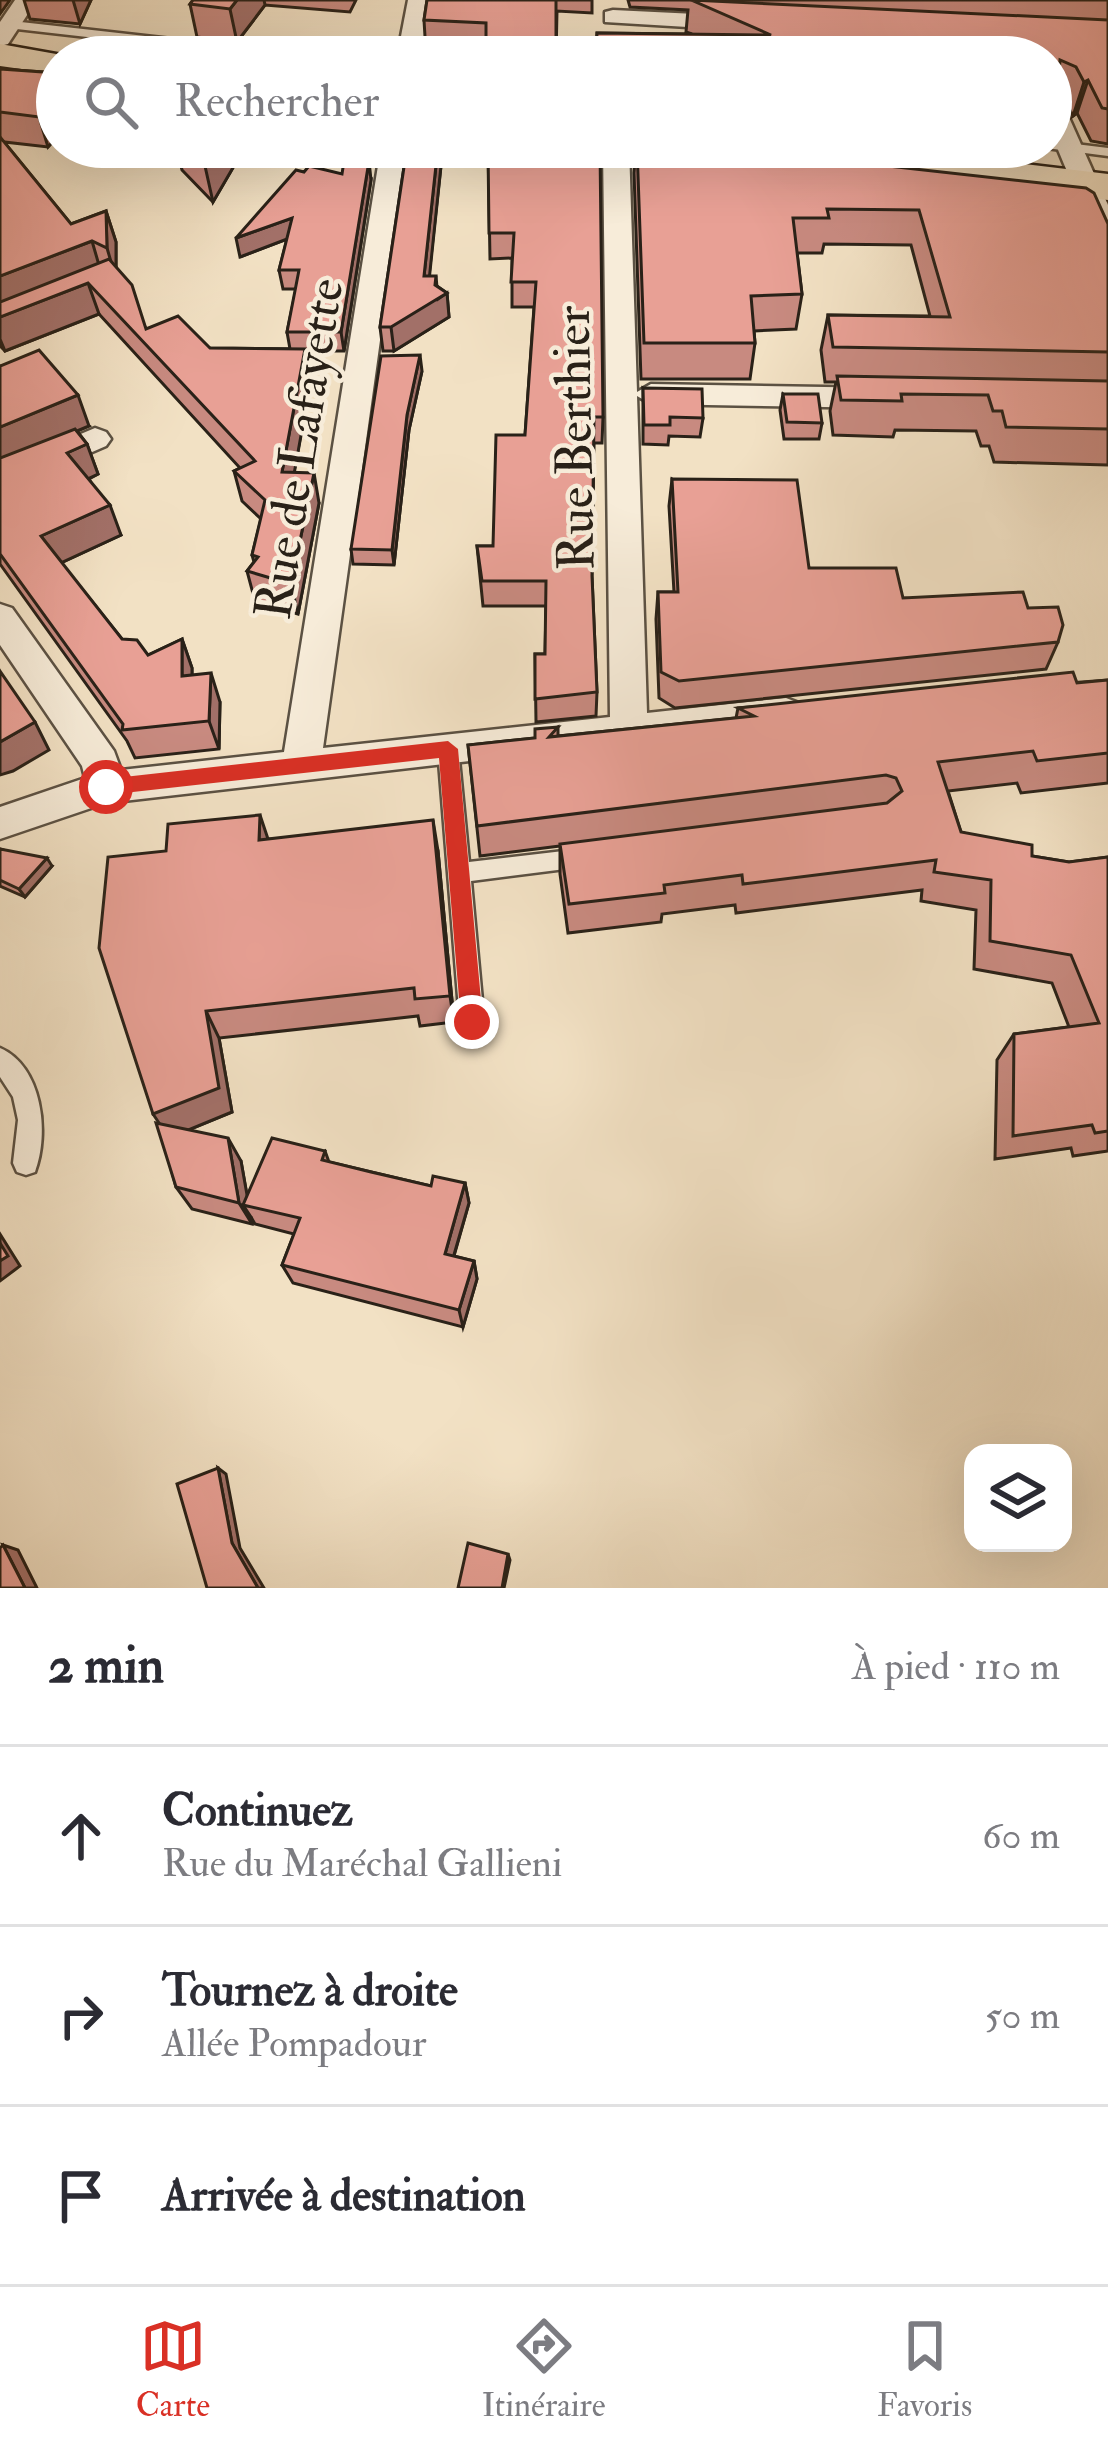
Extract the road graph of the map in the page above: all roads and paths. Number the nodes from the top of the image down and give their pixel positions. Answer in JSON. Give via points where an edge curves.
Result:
{"nodes":[{"id":1,"x":26,"y":0,"type":"edge"},
{"id":2,"x":418,"y":0,"type":"edge"},
{"id":3,"x":614,"y":19,"type":"edge"},
{"id":4,"x":770,"y":25,"type":"edge"},
{"id":5,"x":412,"y":36,"type":"edge"},
{"id":6,"x":4,"y":39,"type":"edge"},
{"id":7,"x":36,"y":41,"type":"edge"},
{"id":8,"x":36,"y":53,"type":"edge"},
{"id":9,"x":1072,"y":150,"type":"edge"},
{"id":10,"x":391,"y":168,"type":"edge"},
{"id":11,"x":617,"y":168,"type":"edge"},
{"id":12,"x":933,"y":168,"type":"edge"},
{"id":13,"x":1090,"y":189,"type":"edge"},
{"id":14,"x":622,"y":393,"type":"junction"},
{"id":15,"x":925,"y":399,"type":"edge"},
{"id":16,"x":94,"y":439,"type":"dead end"},
{"id":17,"x":0,"y":481,"type":"edge"},
{"id":18,"x":0,"y":617,"type":"edge"},
{"id":19,"x":832,"y":708,"type":"edge"},
{"id":20,"x":629,"y":728,"type":"junction"},
{"id":21,"x":448,"y":749,"type":"junction"},
{"id":22,"x":301,"y":766,"type":"junction"},
{"id":23,"x":106,"y":787,"type":"junction"},
{"id":24,"x":0,"y":823,"type":"edge"},
{"id":25,"x":621,"y":853,"type":"edge"},
{"id":26,"x":458,"y":873,"type":"junction"},
{"id":27,"x":472,"y":1022,"type":"dead end"},
{"id":28,"x":0,"y":1059,"type":"edge"},
{"id":29,"x":26,"y":1163,"type":"dead end"}],
"edges":[{"from":1,"to":6,"type":"street"},
{"from":2,"to":5,"type":"street"},
{"from":3,"to":4,"type":"street"},
{"from":6,"to":7,"type":"lane"},
{"from":6,"to":8,"type":"main road"},
{"from":9,"to":13,"type":"street"},
{"from":10,"to":22,"type":"street","name":"Rue de Lafayette"},
{"from":11,"to":14,"type":"street","name":"Rue Berthier"},
{"from":12,"to":13,"type":"main road"},
{"from":14,"to":15,"type":"street"},
{"from":14,"to":20,"type":"street","name":"Rue Berthier"},
{"from":16,"to":17,"type":"street"},
{"from":18,"to":23,"type":"street","via":[[100,762]]},
{"from":19,"to":20,"type":"street"},
{"from":20,"to":21,"type":"street"},
{"from":21,"to":22,"type":"street"},
{"from":21,"to":26,"type":"lane"},
{"from":22,"to":23,"type":"street"},
{"from":23,"to":24,"type":"street"},
{"from":25,"to":26,"type":"lane"},
{"from":26,"to":27,"type":"lane"},
{"from":28,"to":29,"type":"lane","via":[[30,1106]]}]}
